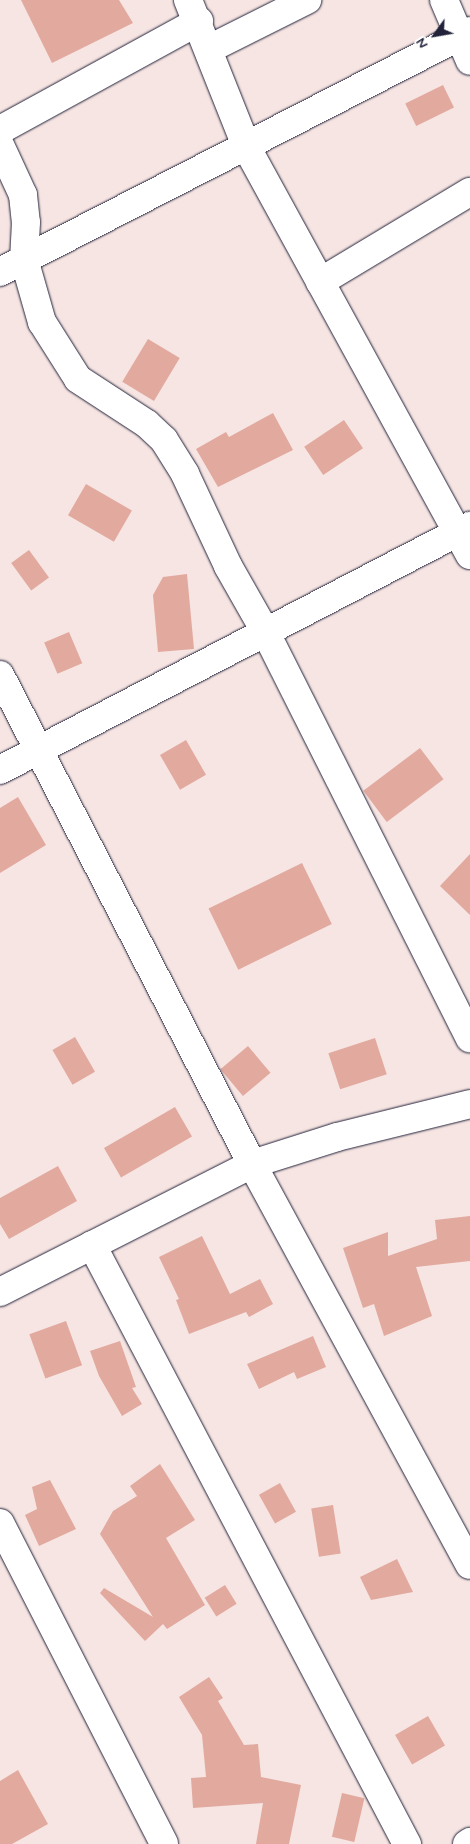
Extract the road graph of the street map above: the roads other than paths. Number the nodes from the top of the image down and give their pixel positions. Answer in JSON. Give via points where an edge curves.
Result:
{"nodes":[{"id":1,"x":307,"y":0,"type":"edge"},
{"id":2,"x":444,"y":0,"type":"edge"},
{"id":3,"x":193,"y":10,"type":"edge"},
{"id":4,"x":465,"y":33,"type":"edge"},
{"id":5,"x":209,"y":49,"type":"junction"},
{"id":6,"x":470,"y":61,"type":"edge"},
{"id":7,"x":0,"y":130,"type":"edge"},
{"id":8,"x":0,"y":145,"type":"edge"},
{"id":9,"x":247,"y":148,"type":"junction"},
{"id":10,"x":470,"y":192,"type":"edge"},
{"id":11,"x":24,"y":259,"type":"junction"},
{"id":12,"x":0,"y":272,"type":"edge"},
{"id":13,"x":320,"y":282,"type":"junction"},
{"id":14,"x":466,"y":538,"type":"edge"},
{"id":15,"x":265,"y":631,"type":"junction"},
{"id":16,"x":0,"y":675,"type":"edge"},
{"id":17,"x":38,"y":748,"type":"junction"},
{"id":18,"x":0,"y":770,"type":"edge"},
{"id":19,"x":470,"y":1038,"type":"edge"},
{"id":20,"x":470,"y":1104,"type":"edge"},
{"id":21,"x":252,"y":1164,"type":"junction"},
{"id":22,"x":92,"y":1245,"type":"junction"},
{"id":23,"x":0,"y":1292,"type":"edge"},
{"id":24,"x":0,"y":1523,"type":"edge"},
{"id":25,"x":470,"y":1565,"type":"edge"},
{"id":26,"x":470,"y":1842,"type":"edge"},
{"id":27,"x":164,"y":1844,"type":"edge"},
{"id":28,"x":408,"y":1844,"type":"edge"},
{"id":29,"x":466,"y":1844,"type":"edge"}],
"edges":[{"from":1,"to":5,"type":"street"},
{"from":2,"to":4,"type":"street"},
{"from":3,"to":5,"type":"street"},
{"from":3,"to":7,"type":"street"},
{"from":4,"to":6,"type":"street"},
{"from":4,"to":9,"type":"street"},
{"from":5,"to":9,"type":"street"},
{"from":8,"to":11,"type":"street","via":[[22,195],[26,222]]},
{"from":9,"to":11,"type":"street"},
{"from":9,"to":13,"type":"street"},
{"from":10,"to":13,"type":"street"},
{"from":11,"to":12,"type":"street"},
{"from":11,"to":15,"type":"street","via":[[42,322],[60,354],[78,379],[124,406],[164,440]]},
{"from":13,"to":14,"type":"street"},
{"from":14,"to":15,"type":"street"},
{"from":15,"to":17,"type":"street"},
{"from":15,"to":19,"type":"street"},
{"from":16,"to":17,"type":"street"},
{"from":17,"to":18,"type":"street"},
{"from":17,"to":21,"type":"street"},
{"from":20,"to":21,"type":"street","via":[[337,1137]]},
{"from":21,"to":22,"type":"street"},
{"from":21,"to":25,"type":"street"},
{"from":22,"to":23,"type":"street"},
{"from":22,"to":28,"type":"street"},
{"from":24,"to":27,"type":"street"},
{"from":26,"to":29,"type":"street"}]}
